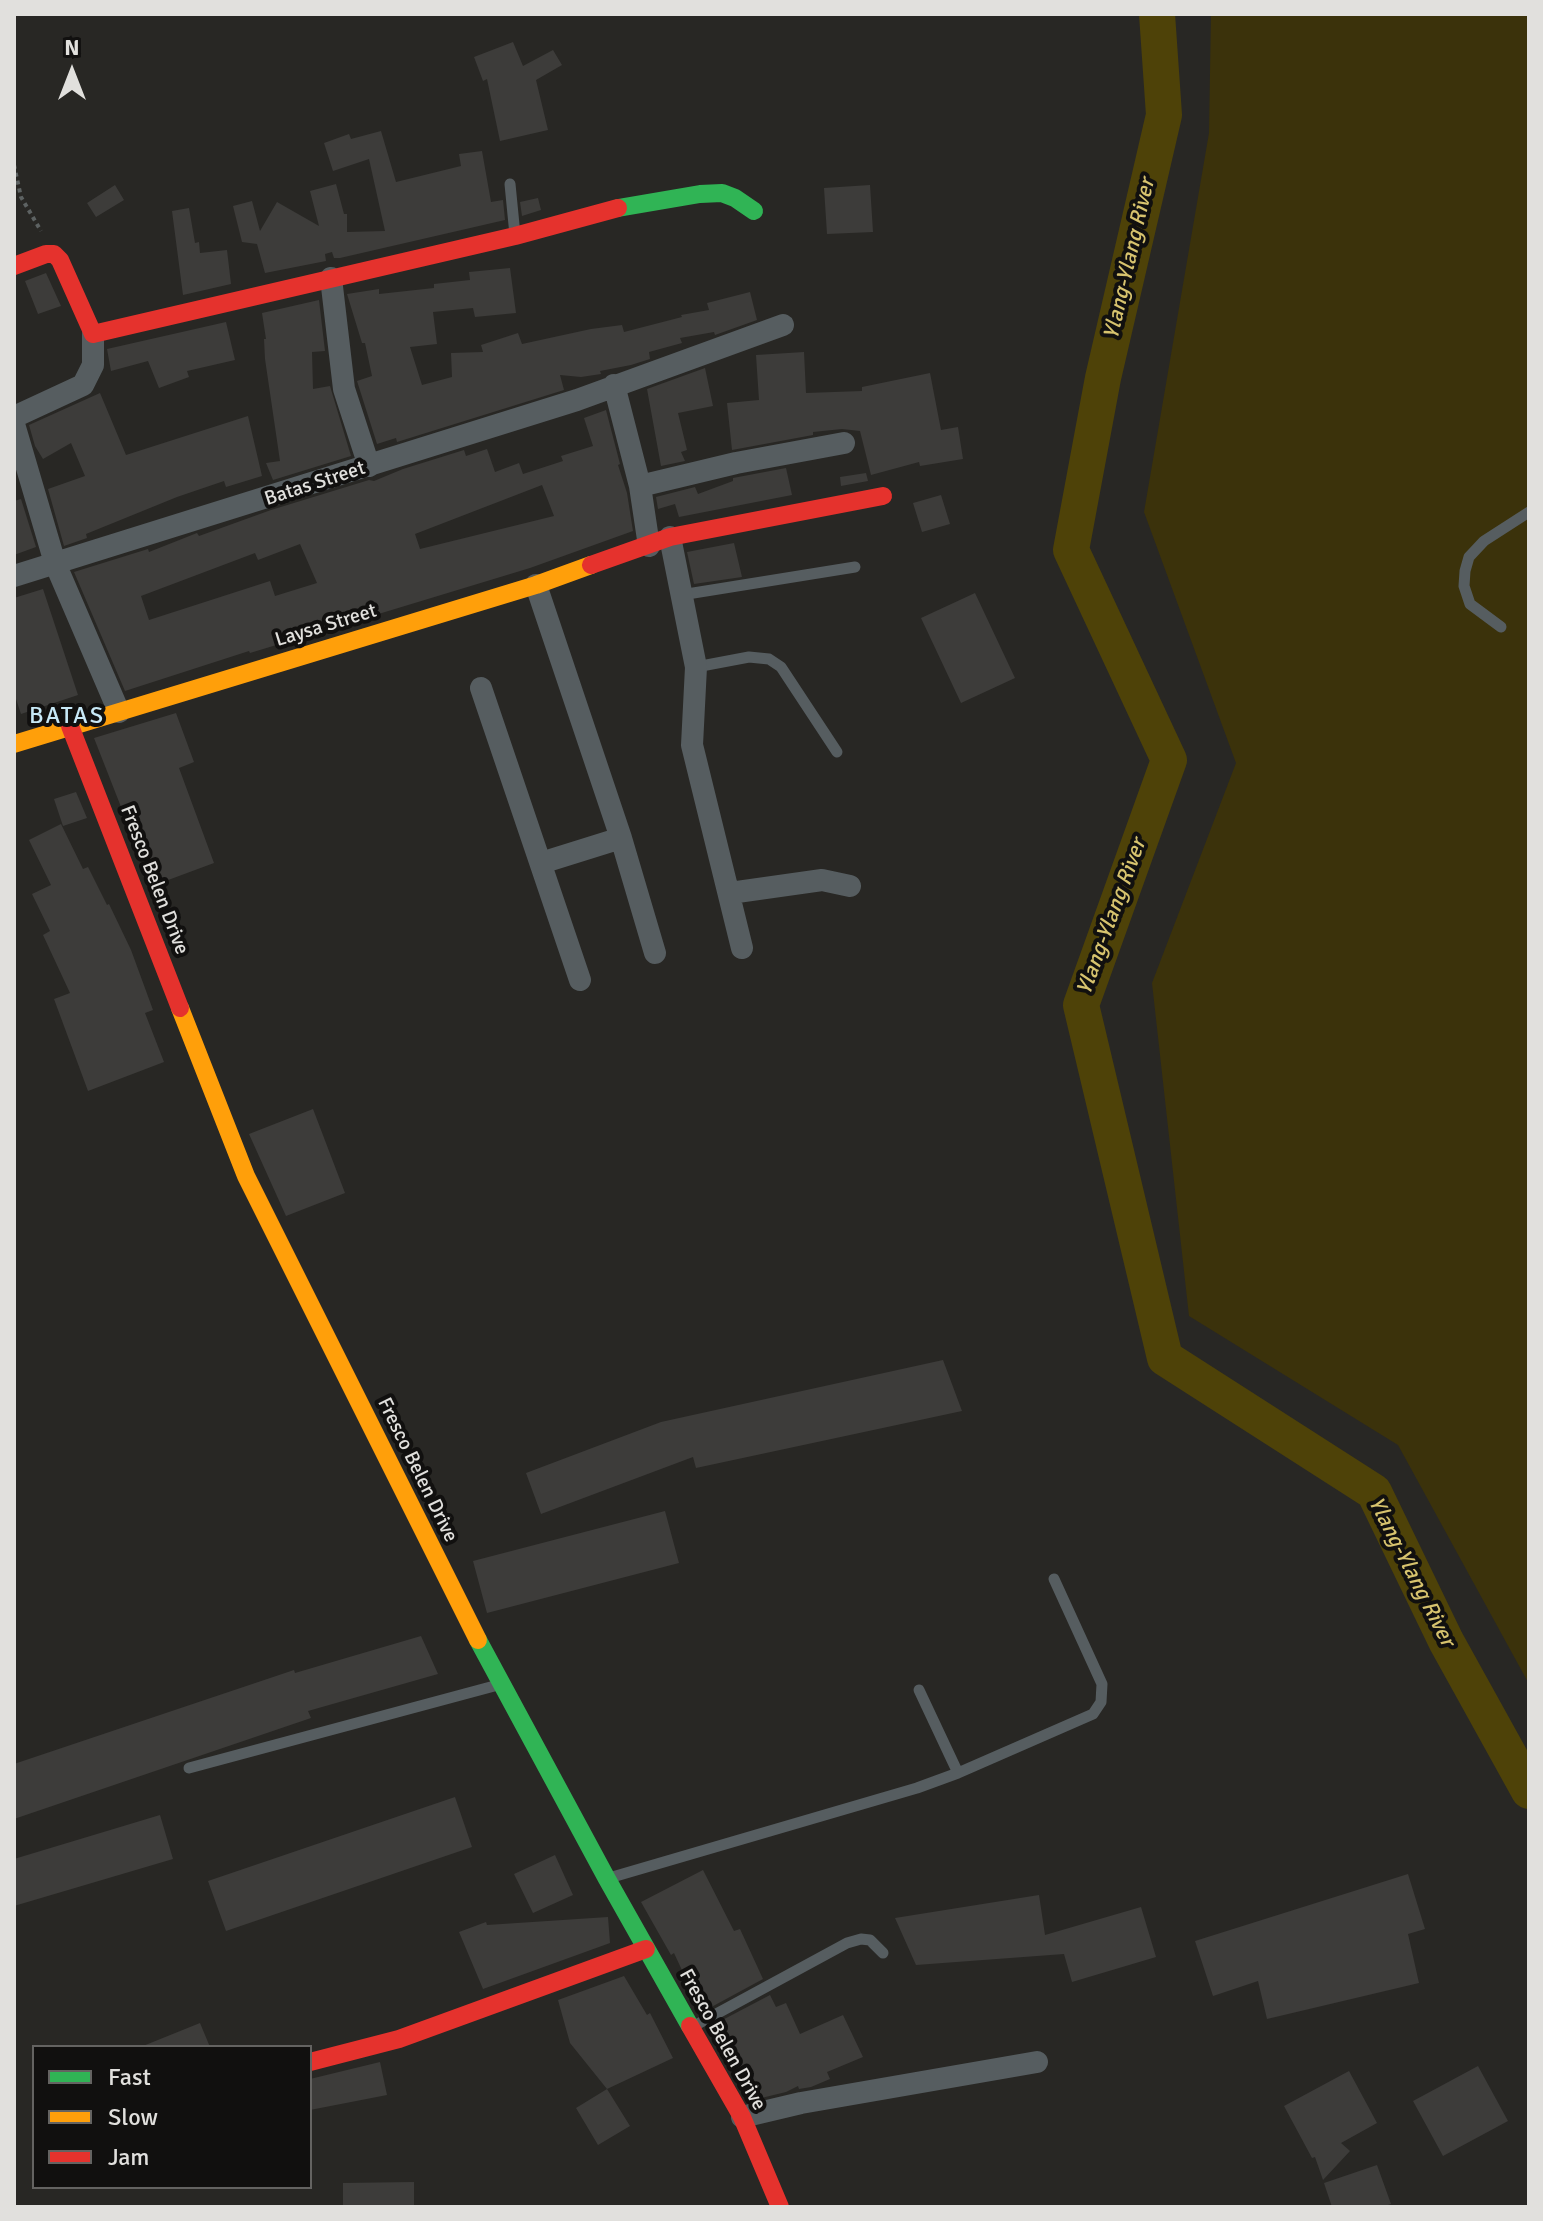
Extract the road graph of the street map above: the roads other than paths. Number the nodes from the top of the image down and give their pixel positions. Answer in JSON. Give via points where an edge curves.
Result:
{"nodes":[{"id":1,"x":510,"y":184,"type":"dead end"},
{"id":2,"x":754,"y":211,"type":"dead end"},
{"id":3,"x":515,"y":236,"type":"junction"},
{"id":4,"x":14,"y":266,"type":"edge"},
{"id":5,"x":331,"y":278,"type":"junction"},
{"id":6,"x":783,"y":325,"type":"dead end"},
{"id":7,"x":93,"y":334,"type":"junction"},
{"id":8,"x":614,"y":385,"type":"junction"},
{"id":9,"x":14,"y":417,"type":"edge"},
{"id":10,"x":14,"y":424,"type":"edge"},
{"id":11,"x":844,"y":443,"type":"dead end"},
{"id":12,"x":369,"y":466,"type":"junction"},
{"id":13,"x":640,"y":486,"type":"junction"},
{"id":14,"x":883,"y":496,"type":"dead end"},
{"id":15,"x":1529,"y":512,"type":"edge"},
{"id":16,"x":659,"y":542,"type":"junction"},
{"id":17,"x":55,"y":563,"type":"junction"},
{"id":18,"x":855,"y":567,"type":"dead end"},
{"id":19,"x":14,"y":576,"type":"edge"},
{"id":20,"x":536,"y":585,"type":"junction"},
{"id":21,"x":681,"y":595,"type":"junction"},
{"id":22,"x":1501,"y":627,"type":"dead end"},
{"id":23,"x":696,"y":667,"type":"junction"},
{"id":24,"x":481,"y":688,"type":"dead end"},
{"id":25,"x":119,"y":712,"type":"junction"},
{"id":26,"x":70,"y":726,"type":"junction"},
{"id":27,"x":14,"y":744,"type":"edge"},
{"id":28,"x":837,"y":752,"type":"dead end"},
{"id":29,"x":621,"y":838,"type":"junction"},
{"id":30,"x":541,"y":863,"type":"junction"},
{"id":31,"x":850,"y":886,"type":"dead end"},
{"id":32,"x":730,"y":893,"type":"junction"},
{"id":33,"x":742,"y":948,"type":"dead end"},
{"id":34,"x":655,"y":953,"type":"dead end"},
{"id":35,"x":580,"y":980,"type":"dead end"},
{"id":36,"x":1054,"y":1579,"type":"dead end"},
{"id":37,"x":502,"y":1684,"type":"junction"},
{"id":38,"x":919,"y":1690,"type":"dead end"},
{"id":39,"x":189,"y":1768,"type":"dead end"},
{"id":40,"x":958,"y":1773,"type":"junction"},
{"id":41,"x":607,"y":1879,"type":"junction"},
{"id":42,"x":646,"y":1949,"type":"junction"},
{"id":43,"x":883,"y":1953,"type":"dead end"},
{"id":44,"x":690,"y":2028,"type":"junction"},
{"id":45,"x":312,"y":2061,"type":"edge"},
{"id":46,"x":1037,"y":2062,"type":"dead end"},
{"id":47,"x":742,"y":2117,"type":"junction"},
{"id":48,"x":780,"y":2207,"type":"edge"}],
"edges":[{"from":1,"to":3,"type":"lane"},
{"from":2,"to":3,"type":"street","via":[[722,193],[700,194],[631,204]]},
{"from":3,"to":5,"type":"street"},
{"from":4,"to":7,"type":"street","via":[[54,254]]},
{"from":5,"to":7,"type":"street"},
{"from":5,"to":12,"type":"street","via":[[344,389]]},
{"from":6,"to":8,"type":"street","name":"Batas Street"},
{"from":7,"to":9,"type":"street","via":[[93,365],[83,385]]},
{"from":8,"to":12,"type":"street","name":"Batas Street"},
{"from":8,"to":13,"type":"street"},
{"from":10,"to":17,"type":"street"},
{"from":11,"to":13,"type":"street"},
{"from":12,"to":17,"type":"street","name":"Batas Street"},
{"from":13,"to":16,"type":"street"},
{"from":14,"to":16,"type":"street","name":"Laysa Street"},
{"from":15,"to":22,"type":"lane","via":[[1484,541],[1469,557],[1465,571],[1470,604]]},
{"from":16,"to":20,"type":"street","name":"Laysa Street"},
{"from":16,"to":21,"type":"street"},
{"from":17,"to":19,"type":"street","name":"Batas Street"},
{"from":17,"to":25,"type":"street"},
{"from":18,"to":21,"type":"lane"},
{"from":20,"to":25,"type":"street","name":"Laysa Street"},
{"from":20,"to":29,"type":"street"},
{"from":21,"to":23,"type":"street"},
{"from":23,"to":28,"type":"lane","via":[[749,657],[769,659],[781,667]]},
{"from":23,"to":32,"type":"street","via":[[692,745]]},
{"from":24,"to":30,"type":"street"},
{"from":25,"to":26,"type":"street","name":"Laysa Street"},
{"from":26,"to":27,"type":"street","name":"Laysa Street"},
{"from":26,"to":37,"type":"street","name":"Fresco Belen Drive","via":[[246,1176]]},
{"from":29,"to":30,"type":"street"},
{"from":29,"to":34,"type":"street"},
{"from":30,"to":35,"type":"street"},
{"from":31,"to":32,"type":"street","via":[[822,880]]},
{"from":32,"to":33,"type":"street"},
{"from":36,"to":40,"type":"lane","via":[[1102,1684],[1101,1702],[1093,1714]]},
{"from":37,"to":39,"type":"lane"},
{"from":37,"to":41,"type":"street","name":"Fresco Belen Drive"},
{"from":38,"to":40,"type":"lane"},
{"from":40,"to":41,"type":"lane"},
{"from":41,"to":42,"type":"street","name":"Fresco Belen Drive"},
{"from":42,"to":44,"type":"street","name":"Fresco Belen Drive"},
{"from":42,"to":45,"type":"street","via":[[399,2039]]},
{"from":43,"to":44,"type":"lane","via":[[870,1940],[847,1943]]},
{"from":44,"to":47,"type":"street","name":"Fresco Belen Drive"},
{"from":46,"to":47,"type":"street"},
{"from":47,"to":48,"type":"street","name":"Fresco Belen Drive"}]}
